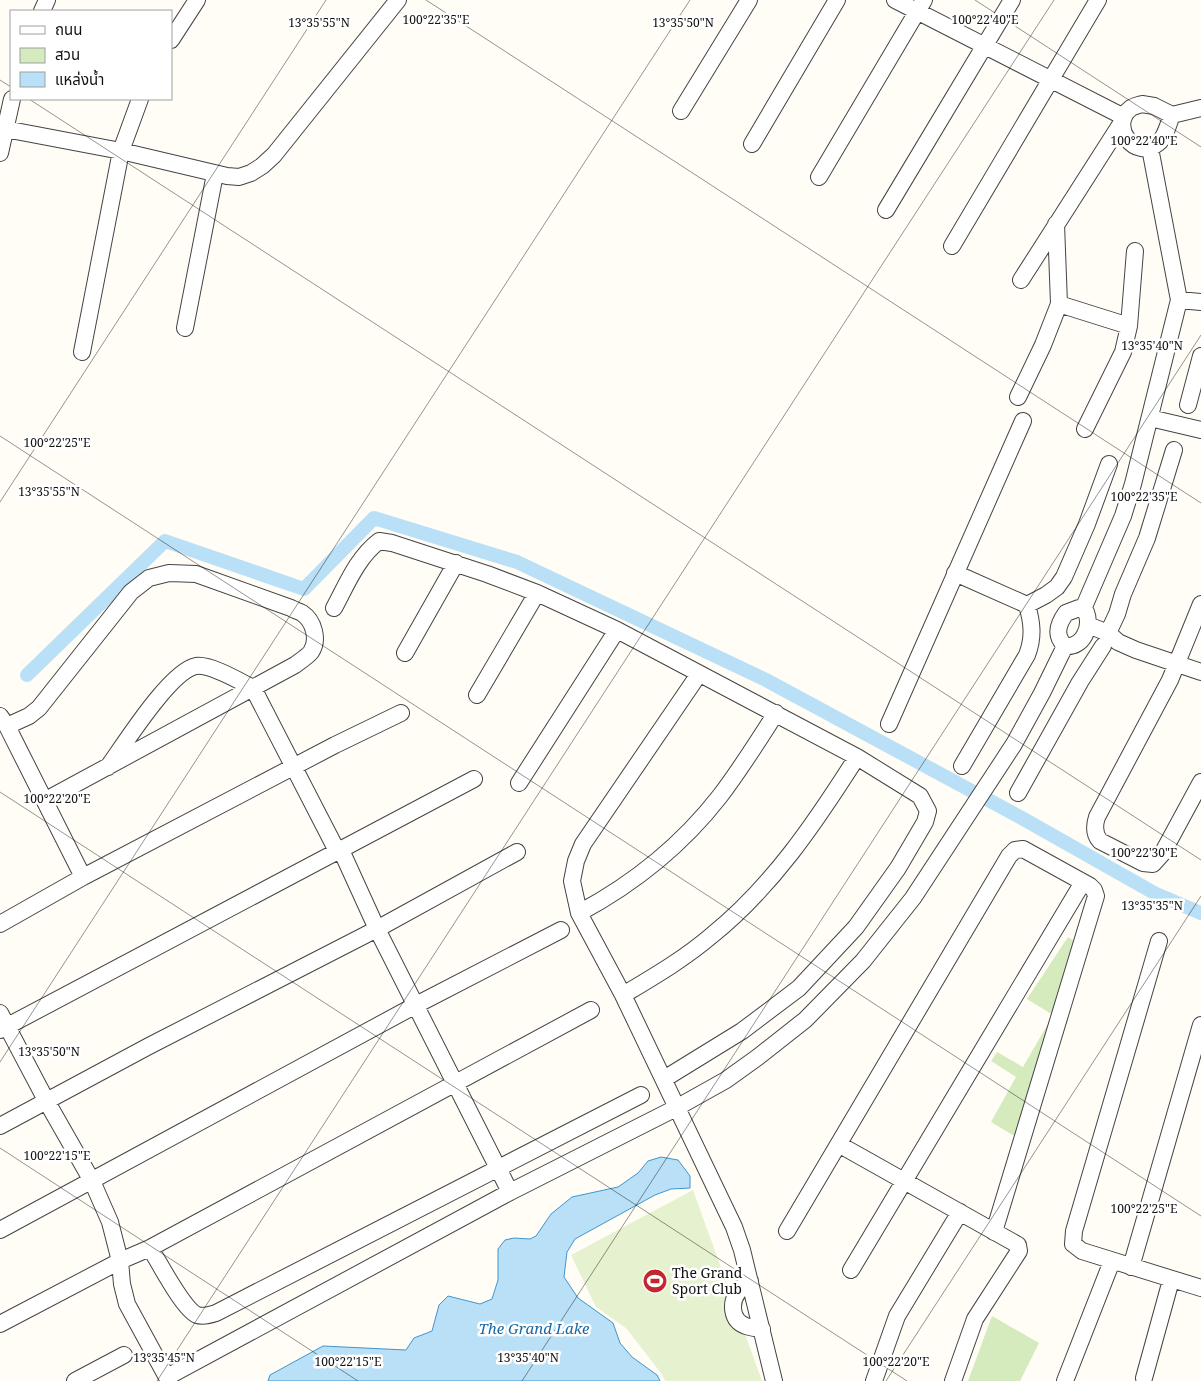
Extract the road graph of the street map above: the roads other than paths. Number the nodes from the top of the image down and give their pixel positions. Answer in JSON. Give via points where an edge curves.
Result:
{"nodes":[{"id":1,"x":197,"y":0,"type":"edge"},
{"id":2,"x":398,"y":0,"type":"edge"},
{"id":3,"x":749,"y":0,"type":"edge"},
{"id":4,"x":837,"y":0,"type":"edge"},
{"id":5,"x":895,"y":0,"type":"edge"},
{"id":6,"x":1012,"y":0,"type":"edge"},
{"id":7,"x":1098,"y":0,"type":"edge"},
{"id":8,"x":921,"y":6,"type":"edge"},
{"id":9,"x":172,"y":38,"type":"edge"},
{"id":10,"x":984,"y":46,"type":"junction"},
{"id":11,"x":1050,"y":80,"type":"junction"},
{"id":12,"x":12,"y":100,"type":"edge"},
{"id":13,"x":140,"y":100,"type":"edge"},
{"id":14,"x":1201,"y":108,"type":"edge"},
{"id":15,"x":681,"y":111,"type":"dead end"},
{"id":16,"x":1172,"y":115,"type":"junction"},
{"id":17,"x":1123,"y":120,"type":"junction"},
{"id":18,"x":5,"y":129,"type":"junction"},
{"id":19,"x":752,"y":144,"type":"dead end"},
{"id":20,"x":1150,"y":148,"type":"junction"},
{"id":21,"x":120,"y":151,"type":"junction"},
{"id":22,"x":0,"y":153,"type":"edge"},
{"id":23,"x":215,"y":174,"type":"junction"},
{"id":24,"x":819,"y":178,"type":"dead end"},
{"id":25,"x":886,"y":210,"type":"dead end"},
{"id":26,"x":1056,"y":224,"type":"junction"},
{"id":27,"x":952,"y":246,"type":"dead end"},
{"id":28,"x":1135,"y":252,"type":"dead end"},
{"id":29,"x":1022,"y":280,"type":"dead end"},
{"id":30,"x":1179,"y":300,"type":"junction"},
{"id":31,"x":1201,"y":302,"type":"edge"},
{"id":32,"x":1058,"y":304,"type":"junction"},
{"id":33,"x":1129,"y":326,"type":"junction"},
{"id":34,"x":185,"y":328,"type":"dead end"},
{"id":35,"x":82,"y":352,"type":"dead end"},
{"id":36,"x":1201,"y":356,"type":"edge"},
{"id":37,"x":1018,"y":397,"type":"dead end"},
{"id":38,"x":1188,"y":405,"type":"dead end"},
{"id":39,"x":1150,"y":418,"type":"junction"},
{"id":40,"x":1023,"y":420,"type":"dead end"},
{"id":41,"x":1085,"y":429,"type":"dead end"},
{"id":42,"x":1201,"y":430,"type":"edge"},
{"id":43,"x":1174,"y":450,"type":"dead end"},
{"id":44,"x":1108,"y":464,"type":"dead end"},
{"id":45,"x":456,"y":563,"type":"junction"},
{"id":46,"x":955,"y":573,"type":"junction"},
{"id":47,"x":537,"y":593,"type":"junction"},
{"id":48,"x":1201,"y":604,"type":"edge"},
{"id":49,"x":1033,"y":607,"type":"junction"},
{"id":50,"x":334,"y":608,"type":"dead end"},
{"id":51,"x":1083,"y":609,"type":"junction"},
{"id":52,"x":1066,"y":613,"type":"junction"},
{"id":53,"x":617,"y":630,"type":"junction"},
{"id":54,"x":1058,"y":630,"type":"junction"},
{"id":55,"x":1086,"y":631,"type":"junction"},
{"id":56,"x":1110,"y":640,"type":"junction"},
{"id":57,"x":1065,"y":646,"type":"junction"},
{"id":58,"x":405,"y":653,"type":"dead end"},
{"id":59,"x":1176,"y":665,"type":"junction"},
{"id":60,"x":1201,"y":672,"type":"edge"},
{"id":61,"x":698,"y":674,"type":"junction"},
{"id":62,"x":253,"y":688,"type":"junction"},
{"id":63,"x":477,"y":695,"type":"dead end"},
{"id":64,"x":401,"y":713,"type":"dead end"},
{"id":65,"x":776,"y":714,"type":"junction"},
{"id":66,"x":4,"y":721,"type":"edge"},
{"id":67,"x":889,"y":724,"type":"dead end"},
{"id":68,"x":857,"y":758,"type":"junction"},
{"id":69,"x":962,"y":766,"type":"dead end"},
{"id":70,"x":108,"y":767,"type":"junction"},
{"id":71,"x":293,"y":767,"type":"junction"},
{"id":72,"x":474,"y":779,"type":"dead end"},
{"id":73,"x":1201,"y":782,"type":"edge"},
{"id":74,"x":519,"y":783,"type":"dead end"},
{"id":75,"x":1018,"y":793,"type":"dead end"},
{"id":76,"x":46,"y":800,"type":"junction"},
{"id":77,"x":341,"y":850,"type":"junction"},
{"id":78,"x":517,"y":852,"type":"dead end"},
{"id":79,"x":83,"y":877,"type":"junction"},
{"id":80,"x":1083,"y":882,"type":"junction"},
{"id":81,"x":579,"y":914,"type":"junction"},
{"id":82,"x":0,"y":924,"type":"edge"},
{"id":83,"x":377,"y":929,"type":"junction"},
{"id":84,"x":561,"y":930,"type":"dead end"},
{"id":85,"x":1159,"y":941,"type":"dead end"},
{"id":86,"x":623,"y":995,"type":"junction"},
{"id":87,"x":416,"y":1005,"type":"junction"},
{"id":88,"x":591,"y":1010,"type":"dead end"},
{"id":89,"x":2,"y":1023,"type":"edge"},
{"id":90,"x":1201,"y":1025,"type":"edge"},
{"id":91,"x":664,"y":1079,"type":"junction"},
{"id":92,"x":455,"y":1083,"type":"junction"},
{"id":93,"x":641,"y":1095,"type":"dead end"},
{"id":94,"x":47,"y":1102,"type":"junction"},
{"id":95,"x":676,"y":1108,"type":"junction"},
{"id":96,"x":0,"y":1126,"type":"edge"},
{"id":97,"x":840,"y":1145,"type":"junction"},
{"id":98,"x":499,"y":1167,"type":"junction"},
{"id":99,"x":92,"y":1181,"type":"junction"},
{"id":100,"x":904,"y":1181,"type":"junction"},
{"id":101,"x":510,"y":1192,"type":"junction"},
{"id":102,"x":960,"y":1212,"type":"junction"},
{"id":103,"x":0,"y":1230,"type":"edge"},
{"id":104,"x":787,"y":1231,"type":"dead end"},
{"id":105,"x":994,"y":1232,"type":"junction"},
{"id":106,"x":150,"y":1248,"type":"junction"},
{"id":107,"x":120,"y":1261,"type":"junction"},
{"id":108,"x":1112,"y":1261,"type":"junction"},
{"id":109,"x":1131,"y":1267,"type":"junction"},
{"id":110,"x":851,"y":1270,"type":"dead end"},
{"id":111,"x":1171,"y":1280,"type":"junction"},
{"id":112,"x":750,"y":1281,"type":"junction"},
{"id":113,"x":1199,"y":1283,"type":"edge"},
{"id":114,"x":0,"y":1324,"type":"edge"},
{"id":115,"x":762,"y":1329,"type":"junction"},
{"id":116,"x":124,"y":1355,"type":"dead end"},
{"id":117,"x":1144,"y":1378,"type":"dead end"},
{"id":118,"x":168,"y":1379,"type":"edge"},
{"id":119,"x":76,"y":1381,"type":"edge"},
{"id":120,"x":774,"y":1381,"type":"edge"},
{"id":121,"x":874,"y":1381,"type":"edge"},
{"id":122,"x":952,"y":1381,"type":"edge"},
{"id":123,"x":1065,"y":1381,"type":"edge"}],
"edges":[{"from":1,"to":9,"type":"street"},
{"from":2,"to":23,"type":"street","via":[[274,155],[262,166],[239,177]]},
{"from":3,"to":15,"type":"street"},
{"from":4,"to":19,"type":"street"},
{"from":5,"to":8,"type":"street"},
{"from":6,"to":10,"type":"street"},
{"from":7,"to":11,"type":"street"},
{"from":8,"to":10,"type":"street"},
{"from":8,"to":24,"type":"street"},
{"from":10,"to":11,"type":"street"},
{"from":10,"to":25,"type":"street"},
{"from":11,"to":17,"type":"street"},
{"from":11,"to":27,"type":"street"},
{"from":12,"to":18,"type":"street"},
{"from":13,"to":21,"type":"street"},
{"from":14,"to":16,"type":"street"},
{"from":16,"to":17,"type":"street","via":[[1142,104],[1131,108]]},
{"from":16,"to":20,"type":"street","via":[[1165,135]]},
{"from":17,"to":20,"type":"street","via":[[1123,133],[1129,142],[1138,148]]},
{"from":17,"to":26,"type":"street"},
{"from":18,"to":21,"type":"street"},
{"from":18,"to":22,"type":"street"},
{"from":20,"to":30,"type":"street"},
{"from":21,"to":23,"type":"street"},
{"from":21,"to":35,"type":"street"},
{"from":23,"to":34,"type":"street"},
{"from":26,"to":29,"type":"street"},
{"from":26,"to":32,"type":"street"},
{"from":28,"to":33,"type":"street"},
{"from":30,"to":31,"type":"street"},
{"from":30,"to":39,"type":"street"},
{"from":32,"to":33,"type":"street"},
{"from":32,"to":37,"type":"street"},
{"from":33,"to":41,"type":"street","via":[[1123,352]]},
{"from":36,"to":38,"type":"street"},
{"from":39,"to":42,"type":"street"},
{"from":39,"to":51,"type":"street","via":[[1123,516]]},
{"from":40,"to":46,"type":"street"},
{"from":43,"to":56,"type":"street","via":[[1147,538],[1123,594]]},
{"from":44,"to":49,"type":"street","via":[[1064,577]]},
{"from":45,"to":47,"type":"street"},
{"from":45,"to":50,"type":"street","via":[[379,541],[357,564]]},
{"from":45,"to":58,"type":"street"},
{"from":46,"to":49,"type":"street"},
{"from":46,"to":67,"type":"street"},
{"from":47,"to":53,"type":"street"},
{"from":47,"to":63,"type":"street"},
{"from":48,"to":59,"type":"street"},
{"from":49,"to":52,"type":"street"},
{"from":49,"to":54,"type":"street"},
{"from":49,"to":69,"type":"street","via":[[1032,643],[1027,655]]},
{"from":51,"to":52,"type":"street"},
{"from":51,"to":55,"type":"street","via":[[1088,616]]},
{"from":52,"to":54,"type":"street"},
{"from":53,"to":61,"type":"street"},
{"from":53,"to":74,"type":"street"},
{"from":54,"to":57,"type":"street"},
{"from":55,"to":56,"type":"street"},
{"from":55,"to":57,"type":"street","via":[[1078,644]]},
{"from":56,"to":59,"type":"street"},
{"from":56,"to":75,"type":"street","via":[[1080,682]]},
{"from":57,"to":95,"type":"street","via":[[1014,744],[913,898],[864,960],[805,1020],[726,1080]]},
{"from":59,"to":60,"type":"street"},
{"from":59,"to":73,"type":"street","via":[[1097,817],[1097,837],[1143,863],[1153,864],[1162,854]]},
{"from":61,"to":65,"type":"street"},
{"from":61,"to":81,"type":"street","via":[[584,844],[576,861],[572,882]]},
{"from":62,"to":66,"type":"street","via":[[310,653],[315,636],[312,624],[291,608],[196,574],[169,573],[149,578],[131,592],[39,708],[29,716]]},
{"from":62,"to":70,"type":"street"},
{"from":62,"to":70,"type":"street","via":[[207,668],[196,666],[182,673],[168,686]]},
{"from":62,"to":71,"type":"street"},
{"from":64,"to":71,"type":"street"},
{"from":65,"to":68,"type":"street"},
{"from":65,"to":81,"type":"street","via":[[720,796],[672,848],[639,876]]},
{"from":66,"to":76,"type":"street"},
{"from":68,"to":86,"type":"street","via":[[790,856],[769,881],[712,936],[676,963]]},
{"from":68,"to":91,"type":"street","via":[[920,796],[928,811],[898,868],[856,927],[799,988],[742,1031]]},
{"from":70,"to":76,"type":"street"},
{"from":71,"to":77,"type":"street","via":[[335,847]]},
{"from":71,"to":79,"type":"street"},
{"from":72,"to":77,"type":"street"},
{"from":76,"to":79,"type":"street"},
{"from":77,"to":83,"type":"street"},
{"from":77,"to":89,"type":"street"},
{"from":78,"to":83,"type":"street"},
{"from":79,"to":82,"type":"street"},
{"from":80,"to":97,"type":"street","via":[[1028,851],[1019,849],[1012,853]]},
{"from":80,"to":100,"type":"street"},
{"from":80,"to":105,"type":"street","via":[[1094,890],[1095,901]]},
{"from":81,"to":86,"type":"street"},
{"from":83,"to":87,"type":"street"},
{"from":83,"to":94,"type":"street"},
{"from":84,"to":87,"type":"street"},
{"from":85,"to":108,"type":"street","via":[[1074,1232],[1073,1244],[1082,1251]]},
{"from":86,"to":91,"type":"street"},
{"from":87,"to":92,"type":"street"},
{"from":87,"to":99,"type":"street"},
{"from":88,"to":92,"type":"street"},
{"from":89,"to":94,"type":"street"},
{"from":90,"to":109,"type":"street"},
{"from":91,"to":95,"type":"street"},
{"from":92,"to":98,"type":"street"},
{"from":92,"to":106,"type":"street"},
{"from":93,"to":98,"type":"street"},
{"from":94,"to":96,"type":"street"},
{"from":94,"to":99,"type":"street"},
{"from":95,"to":101,"type":"street"},
{"from":95,"to":112,"type":"street","via":[[734,1227]]},
{"from":97,"to":100,"type":"street"},
{"from":97,"to":104,"type":"street"},
{"from":98,"to":101,"type":"street"},
{"from":98,"to":106,"type":"street","via":[[206,1316],[197,1315],[181,1299]]},
{"from":99,"to":103,"type":"street"},
{"from":99,"to":107,"type":"street","via":[[110,1222]]},
{"from":100,"to":102,"type":"street"},
{"from":100,"to":110,"type":"street"},
{"from":101,"to":118,"type":"street"},
{"from":102,"to":105,"type":"street"},
{"from":102,"to":121,"type":"street","via":[[896,1316]]},
{"from":105,"to":122,"type":"street","via":[[1018,1245],[1019,1251],[975,1319]]},
{"from":106,"to":107,"type":"street"},
{"from":107,"to":114,"type":"street"},
{"from":107,"to":118,"type":"street","via":[[127,1304]]},
{"from":108,"to":109,"type":"street"},
{"from":108,"to":123,"type":"street"},
{"from":109,"to":111,"type":"street"},
{"from":111,"to":113,"type":"street"},
{"from":111,"to":117,"type":"street"},
{"from":112,"to":115,"type":"street"},
{"from":112,"to":115,"type":"street","via":[[738,1292],[732,1304],[733,1314],[744,1326]]},
{"from":115,"to":120,"type":"street"},
{"from":116,"to":119,"type":"street"}]}
